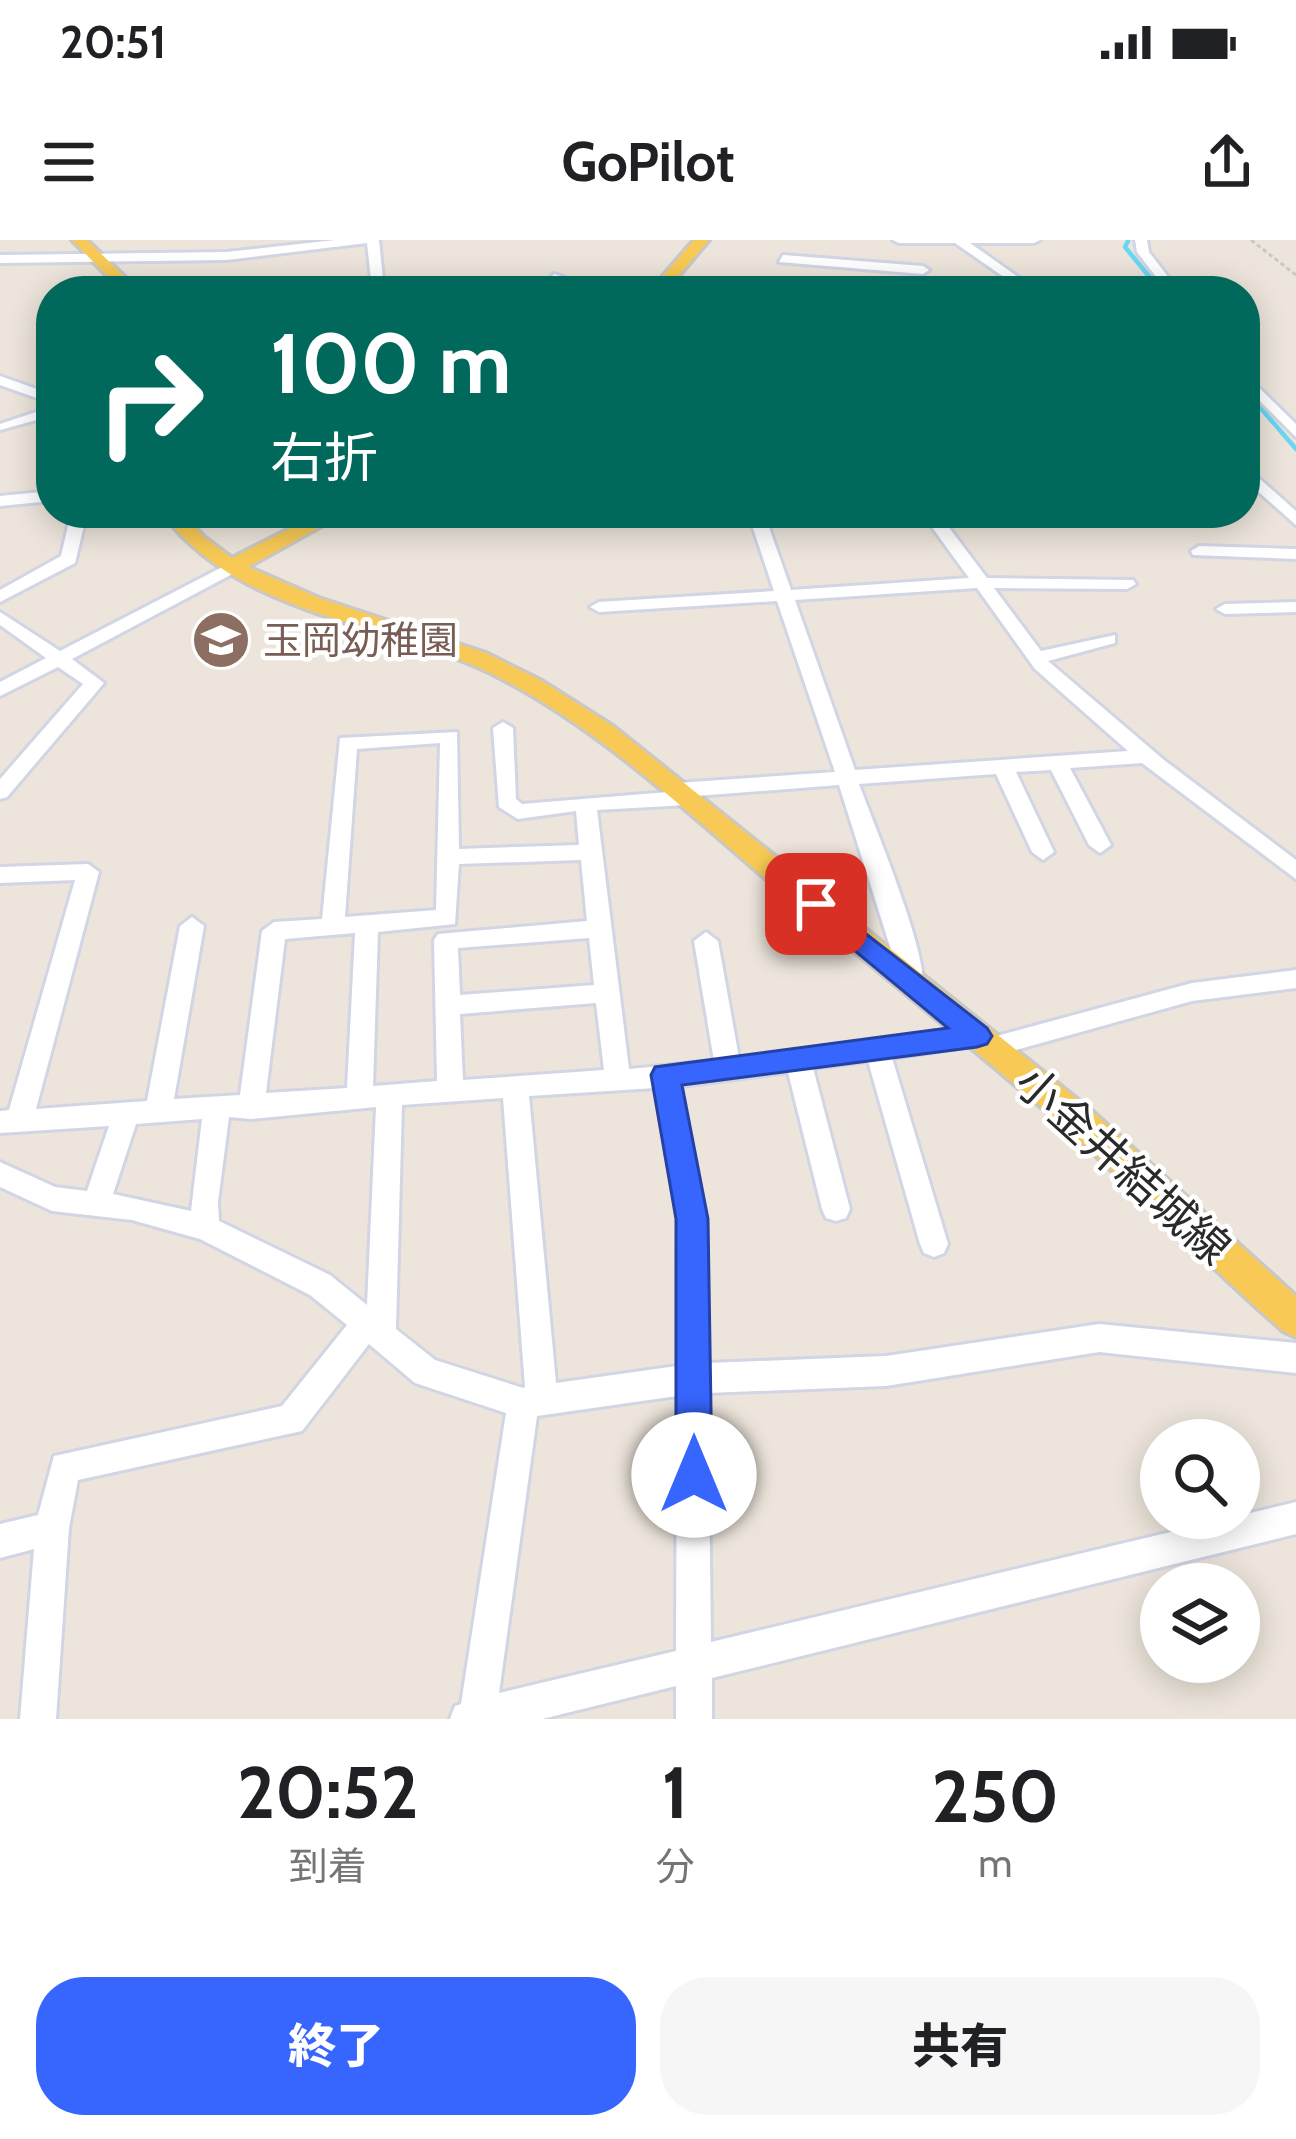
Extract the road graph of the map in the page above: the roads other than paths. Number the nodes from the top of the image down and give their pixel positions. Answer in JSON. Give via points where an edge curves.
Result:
{"nodes":[{"id":1,"x":79,"y":240,"type":"edge"},
{"id":2,"x":369,"y":240,"type":"edge"},
{"id":3,"x":701,"y":240,"type":"edge"},
{"id":4,"x":899,"y":240,"type":"edge"},
{"id":5,"x":1034,"y":240,"type":"edge"},
{"id":6,"x":1141,"y":240,"type":"edge"},
{"id":7,"x":958,"y":241,"type":"edge"},
{"id":8,"x":932,"y":242,"type":"edge"},
{"id":9,"x":0,"y":259,"type":"edge"},
{"id":10,"x":782,"y":259,"type":"dead end"},
{"id":11,"x":100,"y":260,"type":"junction"},
{"id":12,"x":923,"y":270,"type":"junction"},
{"id":13,"x":116,"y":276,"type":"edge"},
{"id":14,"x":376,"y":276,"type":"edge"},
{"id":15,"x":671,"y":276,"type":"edge"},
{"id":16,"x":921,"y":276,"type":"edge"},
{"id":17,"x":1010,"y":276,"type":"edge"},
{"id":18,"x":1161,"y":276,"type":"edge"},
{"id":19,"x":0,"y":380,"type":"edge"},
{"id":20,"x":36,"y":393,"type":"edge"},
{"id":21,"x":1260,"y":394,"type":"edge"},
{"id":22,"x":36,"y":417,"type":"edge"},
{"id":23,"x":5,"y":427,"type":"dead end"},
{"id":24,"x":1296,"y":433,"type":"edge"},
{"id":25,"x":1260,"y":485,"type":"edge"},
{"id":26,"x":1260,"y":490,"type":"edge"},
{"id":27,"x":1266,"y":491,"type":"junction"},
{"id":28,"x":36,"y":497,"type":"edge"},
{"id":29,"x":0,"y":501,"type":"edge"},
{"id":30,"x":1296,"y":520,"type":"edge"},
{"id":31,"x":76,"y":528,"type":"edge"},
{"id":32,"x":183,"y":528,"type":"edge"},
{"id":33,"x":306,"y":528,"type":"edge"},
{"id":34,"x":761,"y":528,"type":"edge"},
{"id":35,"x":941,"y":528,"type":"edge"},
{"id":36,"x":1199,"y":551,"type":"dead end"},
{"id":37,"x":1296,"y":554,"type":"edge"},
{"id":38,"x":232,"y":567,"type":"junction"},
{"id":39,"x":980,"y":583,"type":"junction"},
{"id":40,"x":1127,"y":584,"type":"dead end"},
{"id":41,"x":784,"y":594,"type":"junction"},
{"id":42,"x":0,"y":597,"type":"edge"},
{"id":43,"x":599,"y":607,"type":"dead end"},
{"id":44,"x":1296,"y":607,"type":"edge"},
{"id":45,"x":1225,"y":609,"type":"dead end"},
{"id":46,"x":0,"y":616,"type":"edge"},
{"id":47,"x":1109,"y":639,"type":"dead end"},
{"id":48,"x":62,"y":657,"type":"junction"},
{"id":49,"x":1037,"y":658,"type":"junction"},
{"id":50,"x":0,"y":690,"type":"edge"},
{"id":51,"x":503,"y":728,"type":"dead end"},
{"id":52,"x":1147,"y":756,"type":"junction"},
{"id":53,"x":1058,"y":764,"type":"junction"},
{"id":54,"x":1004,"y":768,"type":"junction"},
{"id":55,"x":848,"y":780,"type":"junction"},
{"id":56,"x":0,"y":791,"type":"edge"},
{"id":57,"x":682,"y":794,"type":"junction"},
{"id":58,"x":586,"y":803,"type":"junction"},
{"id":59,"x":1100,"y":845,"type":"dead end"},
{"id":60,"x":1043,"y":851,"type":"dead end"},
{"id":61,"x":592,"y":853,"type":"junction"},
{"id":62,"x":448,"y":857,"type":"junction"},
{"id":63,"x":1296,"y":872,"type":"edge"},
{"id":64,"x":0,"y":875,"type":"edge"},
{"id":65,"x":368,"y":924,"type":"junction"},
{"id":66,"x":193,"y":926,"type":"dead end"},
{"id":67,"x":332,"y":926,"type":"junction"},
{"id":68,"x":599,"y":928,"type":"junction"},
{"id":69,"x":706,"y":941,"type":"dead end"},
{"id":70,"x":1296,"y":979,"type":"edge"},
{"id":71,"x":913,"y":984,"type":"junction"},
{"id":72,"x":608,"y":993,"type":"junction"},
{"id":73,"x":448,"y":1005,"type":"junction"},
{"id":74,"x":984,"y":1042,"type":"junction"},
{"id":75,"x":877,"y":1050,"type":"junction"},
{"id":76,"x":798,"y":1060,"type":"junction"},
{"id":77,"x":728,"y":1070,"type":"junction"},
{"id":78,"x":666,"y":1075,"type":"junction"},
{"id":79,"x":618,"y":1080,"type":"junction"},
{"id":80,"x":515,"y":1087,"type":"junction"},
{"id":81,"x":450,"y":1092,"type":"junction"},
{"id":82,"x":389,"y":1097,"type":"junction"},
{"id":83,"x":359,"y":1100,"type":"junction"},
{"id":84,"x":217,"y":1106,"type":"junction"},
{"id":85,"x":251,"y":1108,"type":"junction"},
{"id":86,"x":158,"y":1114,"type":"junction"},
{"id":87,"x":126,"y":1115,"type":"junction"},
{"id":88,"x":10,"y":1121,"type":"edge"},
{"id":89,"x":0,"y":1174,"type":"edge"},
{"id":90,"x":96,"y":1204,"type":"junction"},
{"id":91,"x":836,"y":1209,"type":"dead end"},
{"id":92,"x":206,"y":1228,"type":"junction"},
{"id":93,"x":934,"y":1244,"type":"dead end"},
{"id":94,"x":1296,"y":1319,"type":"edge"},
{"id":95,"x":374,"y":1329,"type":"junction"},
{"id":96,"x":1296,"y":1358,"type":"edge"},
{"id":97,"x":694,"y":1379,"type":"junction"},
{"id":98,"x":532,"y":1402,"type":"junction"},
{"id":99,"x":1296,"y":1518,"type":"edge"},
{"id":100,"x":52,"y":1528,"type":"junction"},
{"id":101,"x":0,"y":1541,"type":"edge"},
{"id":102,"x":693,"y":1666,"type":"junction"},
{"id":103,"x":474,"y":1718,"type":"edge"},
{"id":104,"x":38,"y":1719,"type":"edge"},
{"id":105,"x":694,"y":1719,"type":"edge"}],
"edges":[{"from":1,"to":11,"type":"main road"},
{"from":2,"to":11,"type":"street"},
{"from":2,"to":14,"type":"street"},
{"from":3,"to":15,"type":"main road"},
{"from":4,"to":8,"type":"street"},
{"from":5,"to":7,"type":"street"},
{"from":6,"to":18,"type":"street"},
{"from":7,"to":8,"type":"street"},
{"from":7,"to":17,"type":"street"},
{"from":8,"to":12,"type":"street"},
{"from":9,"to":11,"type":"street"},
{"from":10,"to":12,"type":"street"},
{"from":11,"to":13,"type":"main road"},
{"from":12,"to":16,"type":"street"},
{"from":19,"to":20,"type":"street"},
{"from":21,"to":24,"type":"street"},
{"from":22,"to":23,"type":"street"},
{"from":25,"to":27,"type":"street"},
{"from":26,"to":27,"type":"street"},
{"from":27,"to":30,"type":"street"},
{"from":28,"to":29,"type":"street"},
{"from":31,"to":42,"type":"street","via":[[69,560]]},
{"from":32,"to":38,"type":"main road","name":"小金井結城線"},
{"from":33,"to":38,"type":"main road"},
{"from":34,"to":41,"type":"street"},
{"from":35,"to":39,"type":"street"},
{"from":36,"to":37,"type":"street"},
{"from":38,"to":48,"type":"street"},
{"from":38,"to":57,"type":"main road","name":"小金井結城線","via":[[482,659],[561,702]]},
{"from":39,"to":40,"type":"street"},
{"from":39,"to":41,"type":"street"},
{"from":39,"to":49,"type":"street"},
{"from":41,"to":43,"type":"street"},
{"from":41,"to":55,"type":"street"},
{"from":44,"to":45,"type":"street"},
{"from":46,"to":48,"type":"street"},
{"from":47,"to":49,"type":"street"},
{"from":48,"to":50,"type":"street"},
{"from":48,"to":56,"type":"street","via":[[94,683]]},
{"from":49,"to":52,"type":"street"},
{"from":51,"to":58,"type":"street","via":[[506,802],[518,812]]},
{"from":52,"to":53,"type":"street"},
{"from":52,"to":63,"type":"street"},
{"from":53,"to":54,"type":"street"},
{"from":53,"to":59,"type":"street"},
{"from":54,"to":55,"type":"street"},
{"from":54,"to":60,"type":"street"},
{"from":55,"to":57,"type":"street"},
{"from":55,"to":71,"type":"street"},
{"from":57,"to":58,"type":"street"},
{"from":57,"to":71,"type":"main road","name":"小金井結城線"},
{"from":58,"to":61,"type":"street"},
{"from":61,"to":62,"type":"street"},
{"from":61,"to":68,"type":"street"},
{"from":62,"to":65,"type":"street","via":[[447,918]]},
{"from":62,"to":67,"type":"street","via":[[450,736],[346,743]]},
{"from":64,"to":88,"type":"street","via":[[88,872]]},
{"from":65,"to":67,"type":"street"},
{"from":65,"to":83,"type":"street"},
{"from":66,"to":86,"type":"street"},
{"from":67,"to":85,"type":"street","via":[[274,931]]},
{"from":68,"to":72,"type":"street"},
{"from":68,"to":73,"type":"street","via":[[446,940]]},
{"from":69,"to":77,"type":"street"},
{"from":70,"to":74,"type":"street","via":[[1192,992]]},
{"from":71,"to":74,"type":"main road","name":"小金井結城線"},
{"from":72,"to":73,"type":"street"},
{"from":72,"to":79,"type":"street"},
{"from":73,"to":81,"type":"street"},
{"from":74,"to":75,"type":"street"},
{"from":74,"to":94,"type":"main road","name":"小金井結城線"},
{"from":75,"to":76,"type":"street"},
{"from":75,"to":93,"type":"street"},
{"from":76,"to":77,"type":"street"},
{"from":76,"to":91,"type":"street"},
{"from":77,"to":78,"type":"street"},
{"from":78,"to":79,"type":"street"},
{"from":78,"to":97,"type":"street","via":[[692,1219]]},
{"from":79,"to":80,"type":"street"},
{"from":80,"to":81,"type":"street"},
{"from":80,"to":98,"type":"street"},
{"from":81,"to":82,"type":"street"},
{"from":82,"to":83,"type":"street"},
{"from":82,"to":95,"type":"street"},
{"from":83,"to":85,"type":"street"},
{"from":84,"to":85,"type":"street"},
{"from":84,"to":86,"type":"street"},
{"from":84,"to":92,"type":"street"},
{"from":86,"to":87,"type":"street"},
{"from":87,"to":88,"type":"street"},
{"from":87,"to":90,"type":"street"},
{"from":89,"to":90,"type":"street","via":[[52,1199]]},
{"from":90,"to":92,"type":"street"},
{"from":92,"to":95,"type":"street","via":[[320,1285]]},
{"from":95,"to":98,"type":"street","via":[[426,1372]]},
{"from":95,"to":100,"type":"street","via":[[291,1420],[65,1467]]},
{"from":96,"to":97,"type":"street","via":[[1100,1338],[886,1371]]},
{"from":97,"to":98,"type":"street"},
{"from":97,"to":102,"type":"street"},
{"from":98,"to":103,"type":"street"},
{"from":99,"to":102,"type":"street"},
{"from":100,"to":101,"type":"street"},
{"from":100,"to":104,"type":"street"},
{"from":102,"to":103,"type":"street"},
{"from":102,"to":105,"type":"street"}]}
